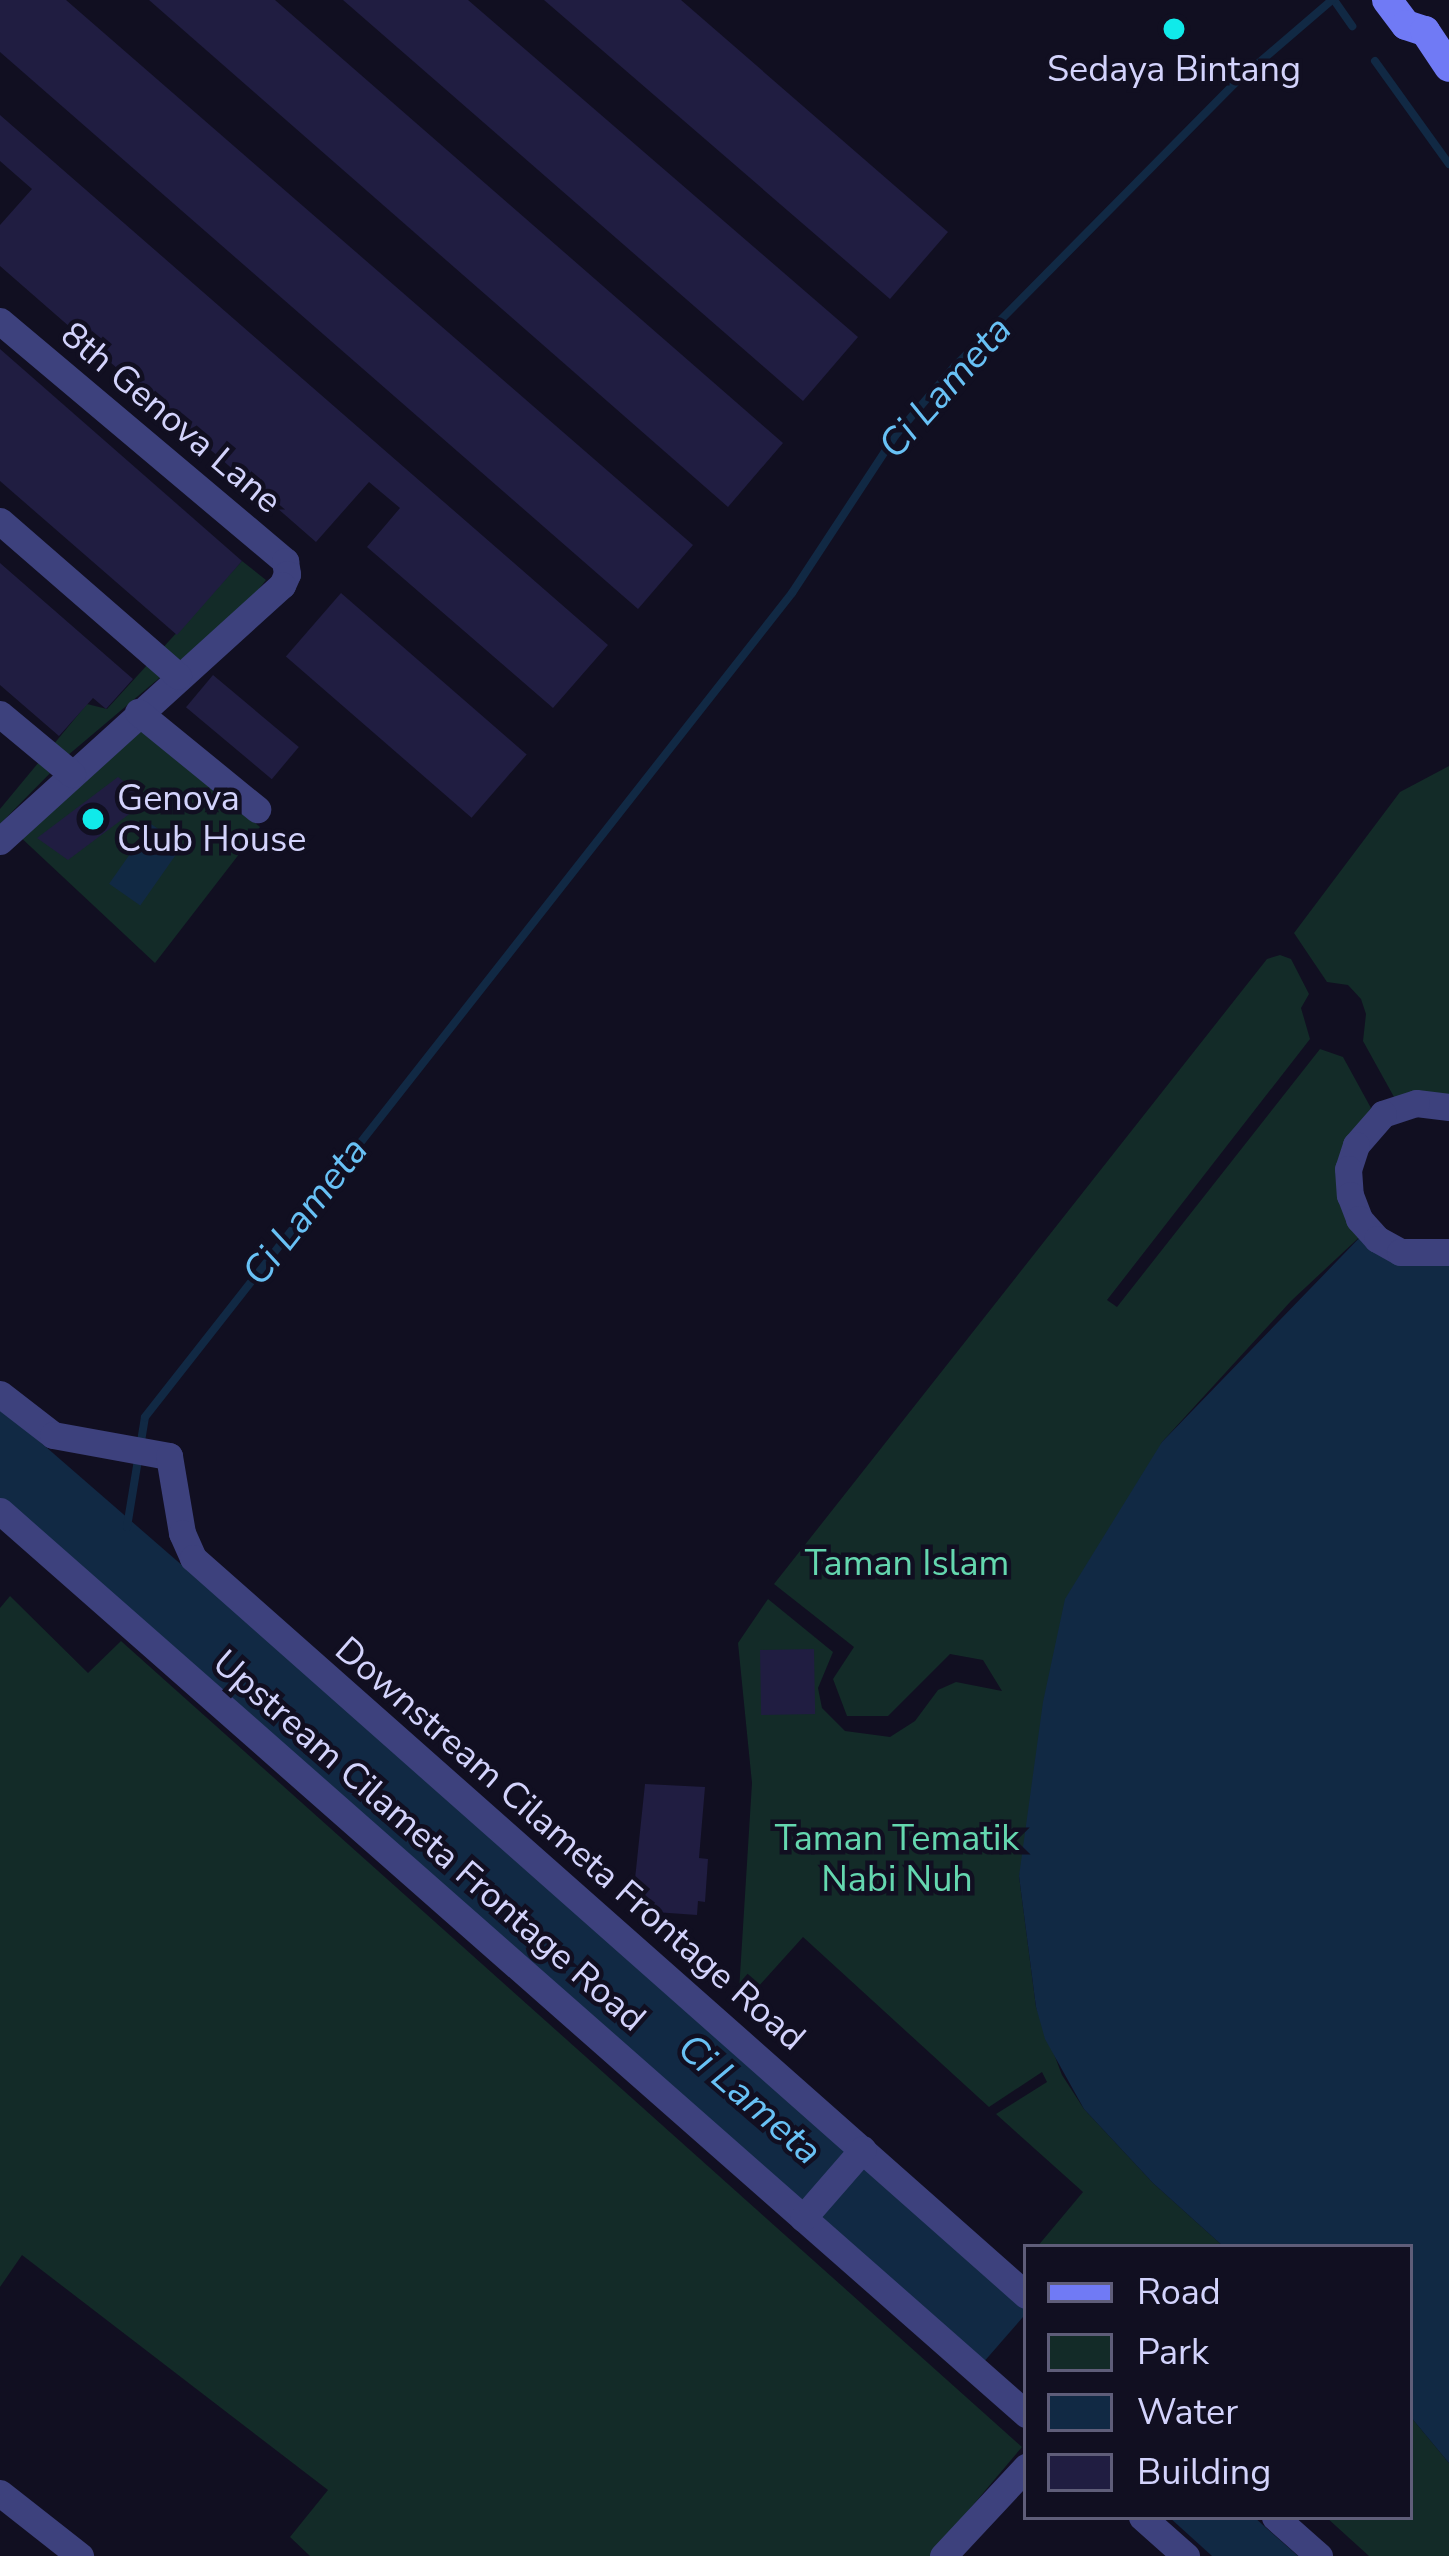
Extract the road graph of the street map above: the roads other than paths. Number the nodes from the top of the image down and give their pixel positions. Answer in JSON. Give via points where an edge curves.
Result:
{"nodes":[{"id":1,"x":1388,"y":1,"type":"edge"},
{"id":2,"x":1423,"y":16,"type":"edge"},
{"id":3,"x":1449,"y":67,"type":"edge"},
{"id":4,"x":0,"y":321,"type":"edge"},
{"id":5,"x":0,"y":521,"type":"edge"},
{"id":6,"x":178,"y":676,"type":"junction"},
{"id":7,"x":137,"y":712,"type":"junction"},
{"id":8,"x":0,"y":714,"type":"edge"},
{"id":9,"x":72,"y":774,"type":"junction"},
{"id":10,"x":257,"y":809,"type":"dead end"},
{"id":11,"x":0,"y":841,"type":"edge"},
{"id":12,"x":1449,"y":1107,"type":"edge"},
{"id":13,"x":1449,"y":1252,"type":"edge"},
{"id":14,"x":0,"y":1394,"type":"edge"},
{"id":15,"x":0,"y":1511,"type":"edge"},
{"id":16,"x":857,"y":2156,"type":"junction"},
{"id":17,"x":809,"y":2212,"type":"junction"},
{"id":18,"x":1023,"y":2293,"type":"edge"},
{"id":19,"x":1023,"y":2411,"type":"edge"},
{"id":20,"x":1023,"y":2470,"type":"edge"},
{"id":21,"x":0,"y":2494,"type":"edge"},
{"id":22,"x":1145,"y":2520,"type":"edge"},
{"id":23,"x":1278,"y":2520,"type":"edge"},
{"id":24,"x":80,"y":2556,"type":"edge"},
{"id":25,"x":943,"y":2556,"type":"edge"},
{"id":26,"x":1186,"y":2556,"type":"edge"},
{"id":27,"x":1319,"y":2556,"type":"edge"}],
"edges":[{"from":1,"to":2,"type":"street","via":[[1406,25]]},
{"from":2,"to":3,"type":"street"},
{"from":4,"to":6,"type":"street","name":"8th Genova Lane","via":[[285,561],[282,585]]},
{"from":5,"to":6,"type":"street"},
{"from":6,"to":7,"type":"street"},
{"from":7,"to":9,"type":"street"},
{"from":7,"to":10,"type":"street"},
{"from":8,"to":9,"type":"street"},
{"from":9,"to":11,"type":"street"},
{"from":12,"to":13,"type":"street","via":[[1415,1103],[1384,1114],[1356,1145],[1348,1169],[1359,1219],[1377,1239],[1400,1252]]},
{"from":14,"to":16,"type":"street","name":"Downstream Cilameta Frontage Road","via":[[53,1436],[164,1453],[193,1558]]},
{"from":15,"to":17,"type":"street","name":"Upstream Cilameta Frontage Road"},
{"from":16,"to":17,"type":"street"},
{"from":16,"to":18,"type":"street","name":"Downstream Cilameta Frontage Road"},
{"from":17,"to":19,"type":"street","name":"Upstream Cilameta Frontage Road"},
{"from":20,"to":25,"type":"street"},
{"from":21,"to":24,"type":"street"},
{"from":22,"to":26,"type":"street"},
{"from":23,"to":27,"type":"street"}]}
